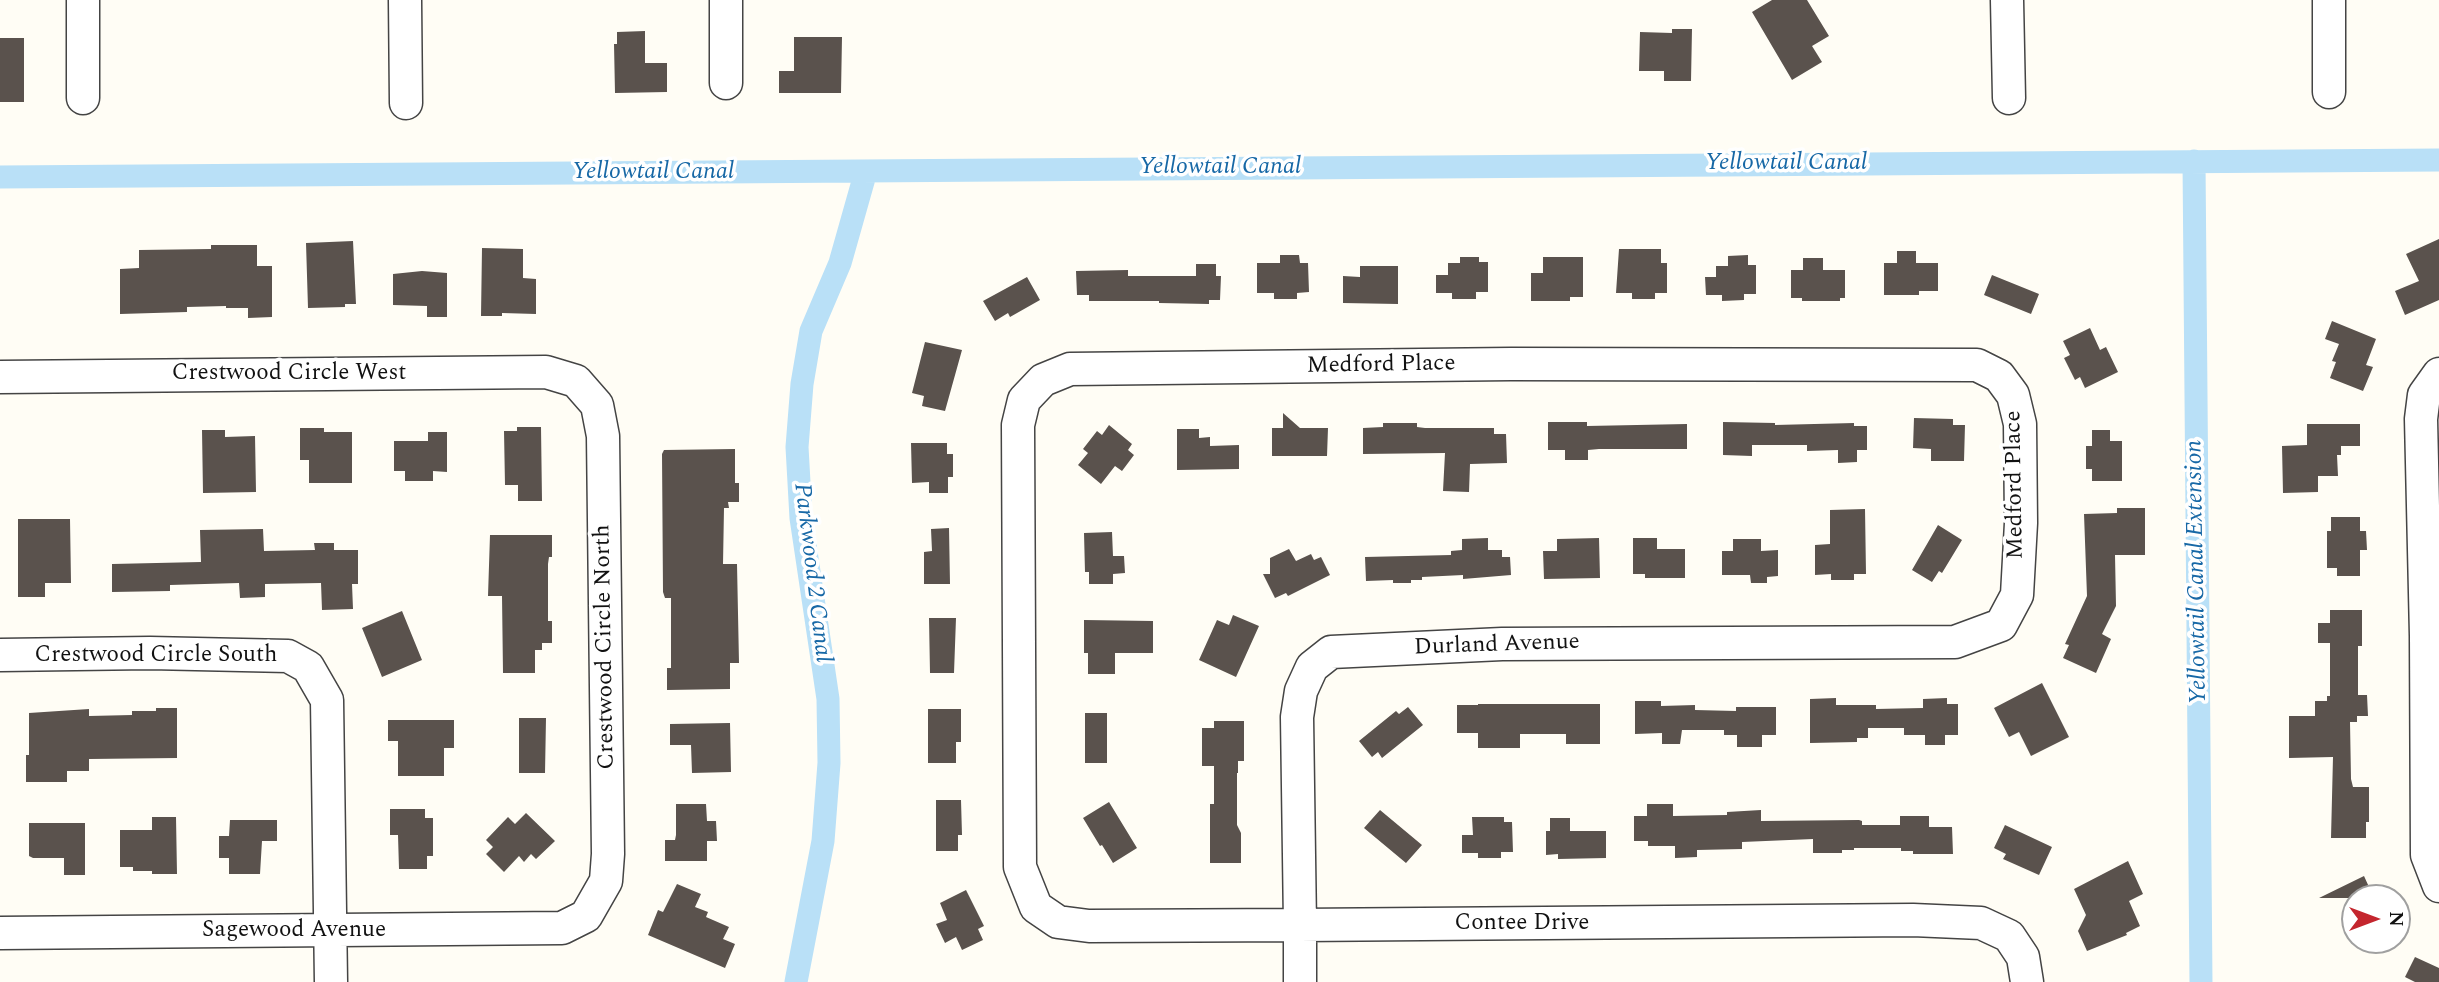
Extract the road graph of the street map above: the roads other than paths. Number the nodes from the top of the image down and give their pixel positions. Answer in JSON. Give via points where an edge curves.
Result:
{"nodes":[{"id":1,"x":83,"y":0,"type":"edge"},
{"id":2,"x":405,"y":0,"type":"edge"},
{"id":3,"x":726,"y":0,"type":"edge"},
{"id":4,"x":2007,"y":0,"type":"edge"},
{"id":5,"x":2329,"y":0,"type":"edge"},
{"id":6,"x":726,"y":83,"type":"dead end"},
{"id":7,"x":2329,"y":92,"type":"dead end"},
{"id":8,"x":2009,"y":98,"type":"dead end"},
{"id":9,"x":83,"y":99,"type":"dead end"},
{"id":10,"x":406,"y":103,"type":"dead end"},
{"id":11,"x":2438,"y":375,"type":"edge"},
{"id":12,"x":0,"y":377,"type":"edge"},
{"id":13,"x":576,"y":381,"type":"joint"},
{"id":14,"x":2001,"y":625,"type":"joint"},
{"id":15,"x":2433,"y":636,"type":"edge"},
{"id":16,"x":0,"y":655,"type":"edge"},
{"id":17,"x":2439,"y":886,"type":"edge"},
{"id":18,"x":1036,"y":907,"type":"joint"},
{"id":19,"x":586,"y":916,"type":"joint"},
{"id":20,"x":1300,"y":925,"type":"junction"},
{"id":21,"x":331,"y":931,"type":"junction"},
{"id":22,"x":0,"y":933,"type":"edge"},
{"id":23,"x":331,"y":982,"type":"edge"},
{"id":24,"x":1300,"y":982,"type":"edge"},
{"id":25,"x":2027,"y":982,"type":"edge"}],
"edges":[{"from":1,"to":9,"type":"street"},
{"from":2,"to":10,"type":"street"},
{"from":3,"to":6,"type":"street"},
{"from":4,"to":8,"type":"street"},
{"from":5,"to":7,"type":"street"},
{"from":11,"to":15,"type":"street","via":[[2424,395],[2421,419]]},
{"from":12,"to":13,"type":"street","name":"Crestwood Circle West","via":[[546,372]]},
{"from":13,"to":19,"type":"street","name":"Crestwood Circle North","via":[[597,405],[603,436],[608,853],[606,880]]},
{"from":14,"to":18,"type":"street","name":"Medford Place","via":[[2017,595],[2020,424],[2013,395],[1999,376],[1977,365],[1070,369],[1043,380],[1024,400],[1018,425],[1020,867]]},
{"from":14,"to":20,"type":"street","name":"Durland Avenue","via":[[1955,642],[1502,644],[1331,652],[1312,667],[1301,691],[1297,717]]},
{"from":15,"to":17,"type":"street","via":[[2427,855]]},
{"from":16,"to":21,"type":"street","name":"Crestwood Circle South","via":[[288,656],[309,667],[327,700]]},
{"from":18,"to":20,"type":"street","name":"Contee Drive","via":[[1058,922],[1089,926]]},
{"from":19,"to":21,"type":"street","name":"Sagewood Avenue","via":[[562,928]]},
{"from":20,"to":24,"type":"street","name":"Durland Avenue"},
{"from":20,"to":25,"type":"street","name":"Contee Drive","via":[[1981,923],[2009,936],[2023,957]]},
{"from":21,"to":22,"type":"street","name":"Sagewood Avenue"},
{"from":21,"to":23,"type":"street"}]}
